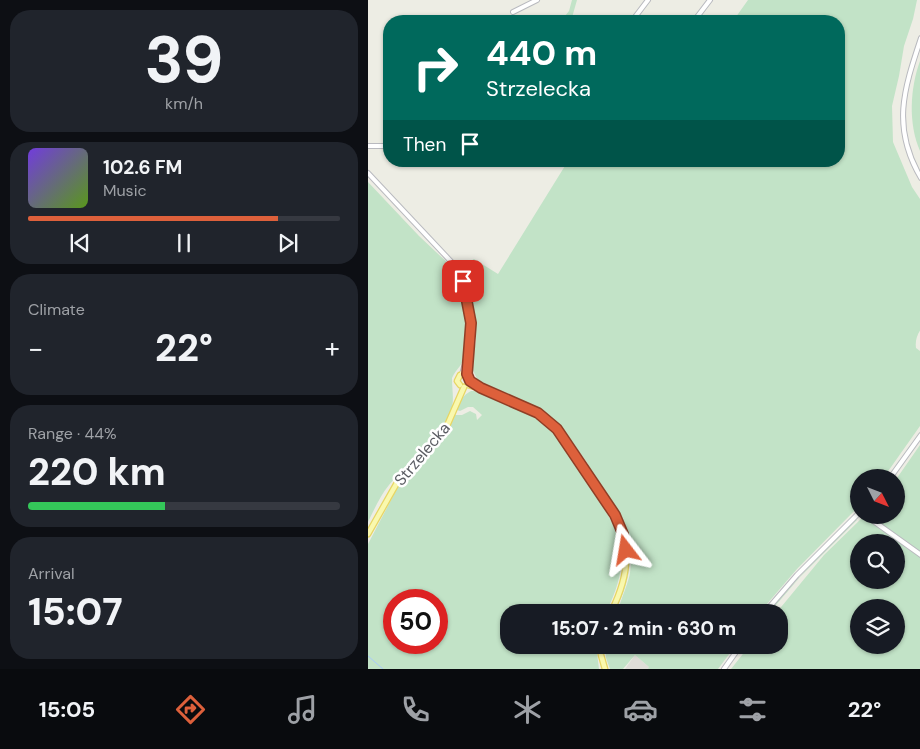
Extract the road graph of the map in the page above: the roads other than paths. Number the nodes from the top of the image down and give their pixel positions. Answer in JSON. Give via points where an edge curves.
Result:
{"nodes":[{"id":1,"x":537,"y":0,"type":"edge"},
{"id":2,"x":648,"y":0,"type":"edge"},
{"id":3,"x":710,"y":0,"type":"edge"},
{"id":4,"x":513,"y":12,"type":"dead end"},
{"id":5,"x":637,"y":15,"type":"edge"},
{"id":6,"x":699,"y":15,"type":"edge"},
{"id":7,"x":920,"y":38,"type":"edge"},
{"id":8,"x":368,"y":146,"type":"edge"},
{"id":9,"x":383,"y":146,"type":"edge"},
{"id":10,"x":368,"y":172,"type":"edge"},
{"id":11,"x":920,"y":178,"type":"edge"},
{"id":12,"x":465,"y":374,"type":"junction"},
{"id":13,"x":466,"y":384,"type":"junction"},
{"id":14,"x":920,"y":435,"type":"edge"},
{"id":15,"x":896,"y":469,"type":"edge"},
{"id":16,"x":850,"y":522,"type":"edge"},
{"id":17,"x":877,"y":524,"type":"edge"},
{"id":18,"x":368,"y":534,"type":"edge"},
{"id":19,"x":920,"y":555,"type":"edge"},
{"id":20,"x":614,"y":604,"type":"edge"},
{"id":21,"x":772,"y":604,"type":"edge"},
{"id":22,"x":601,"y":654,"type":"edge"},
{"id":23,"x":735,"y":654,"type":"edge"},
{"id":24,"x":604,"y":669,"type":"edge"},
{"id":25,"x":724,"y":669,"type":"edge"}],
"edges":[{"from":1,"to":4,"type":"street"},
{"from":2,"to":5,"type":"street"},
{"from":3,"to":6,"type":"street"},
{"from":7,"to":11,"type":"street","via":[[903,96],[902,112],[909,153]]},
{"from":8,"to":9,"type":"street"},
{"from":10,"to":12,"type":"street","via":[[460,270],[471,334]]},
{"from":12,"to":13,"type":"main road"},
{"from":12,"to":13,"type":"main road","name":"Strzelecka","via":[[457,379]]},
{"from":13,"to":18,"type":"main road","name":"Strzelecka","via":[[446,428],[398,481]]},
{"from":13,"to":20,"type":"main road","via":[[538,413],[562,436],[615,515],[623,534],[624,581]]},
{"from":14,"to":15,"type":"street"},
{"from":16,"to":21,"type":"street"},
{"from":17,"to":19,"type":"street"},
{"from":22,"to":24,"type":"main road"},
{"from":23,"to":25,"type":"street"}]}
